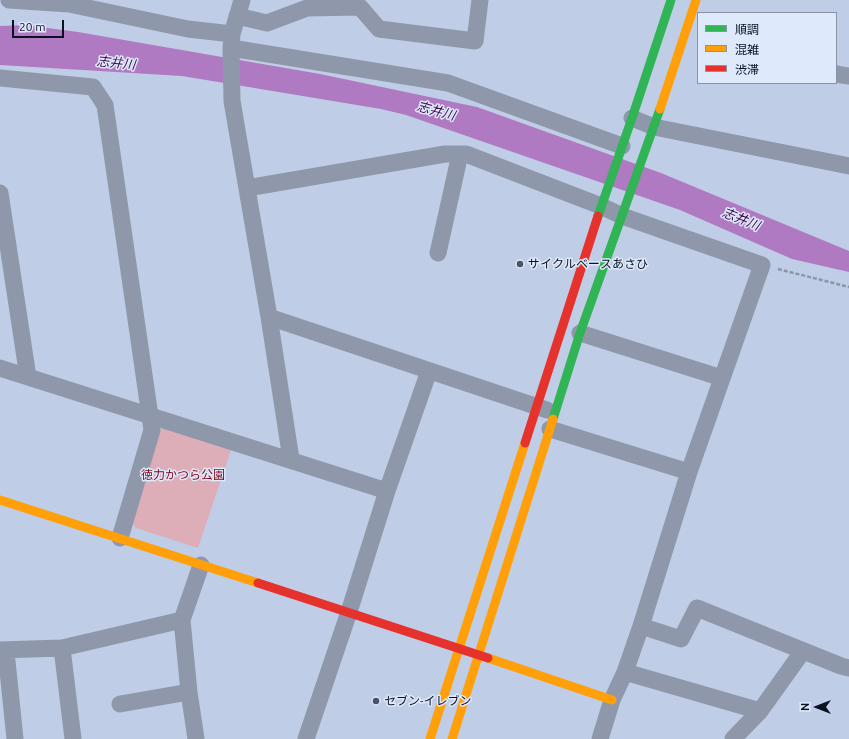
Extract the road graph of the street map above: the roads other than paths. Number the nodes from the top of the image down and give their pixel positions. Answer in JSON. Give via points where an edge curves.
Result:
{"nodes":[{"id":1,"x":9,"y":0,"type":"edge"},
{"id":2,"x":242,"y":0,"type":"edge"},
{"id":3,"x":480,"y":0,"type":"edge"},
{"id":4,"x":671,"y":0,"type":"edge"},
{"id":5,"x":696,"y":0,"type":"edge"},
{"id":6,"x":70,"y":2,"type":"edge"},
{"id":7,"x":237,"y":16,"type":"junction"},
{"id":8,"x":692,"y":35,"type":"edge"},
{"id":9,"x":231,"y":41,"type":"junction"},
{"id":10,"x":837,"y":74,"type":"edge"},
{"id":11,"x":849,"y":76,"type":"edge"},
{"id":12,"x":0,"y":78,"type":"edge"},
{"id":13,"x":632,"y":118,"type":"junction"},
{"id":14,"x":654,"y":126,"type":"junction"},
{"id":15,"x":621,"y":149,"type":"junction"},
{"id":16,"x":460,"y":154,"type":"junction"},
{"id":17,"x":849,"y":166,"type":"edge"},
{"id":18,"x":246,"y":188,"type":"junction"},
{"id":19,"x":0,"y":193,"type":"edge"},
{"id":20,"x":604,"y":198,"type":"junction"},
{"id":21,"x":625,"y":208,"type":"junction"},
{"id":22,"x":438,"y":253,"type":"dead end"},
{"id":23,"x":269,"y":318,"type":"junction"},
{"id":24,"x":580,"y":333,"type":"junction"},
{"id":25,"x":0,"y":368,"type":"edge"},
{"id":26,"x":428,"y":371,"type":"junction"},
{"id":27,"x":28,"y":377,"type":"junction"},
{"id":28,"x":722,"y":378,"type":"junction"},
{"id":29,"x":537,"y":406,"type":"junction"},
{"id":30,"x":555,"y":412,"type":"junction"},
{"id":31,"x":151,"y":415,"type":"junction"},
{"id":32,"x":550,"y":429,"type":"junction"},
{"id":33,"x":291,"y":459,"type":"junction"},
{"id":34,"x":689,"y":472,"type":"junction"},
{"id":35,"x":386,"y":490,"type":"junction"},
{"id":36,"x":0,"y":500,"type":"edge"},
{"id":37,"x":120,"y":538,"type":"junction"},
{"id":38,"x":201,"y":565,"type":"junction"},
{"id":39,"x":348,"y":612,"type":"junction"},
{"id":40,"x":182,"y":620,"type":"junction"},
{"id":41,"x":641,"y":626,"type":"junction"},
{"id":42,"x":62,"y":648,"type":"junction"},
{"id":43,"x":3,"y":650,"type":"edge"},
{"id":44,"x":459,"y":650,"type":"junction"},
{"id":45,"x":803,"y":651,"type":"junction"},
{"id":46,"x":478,"y":656,"type":"junction"},
{"id":47,"x":849,"y":668,"type":"edge"},
{"id":48,"x":625,"y":672,"type":"junction"},
{"id":49,"x":189,"y":692,"type":"junction"},
{"id":50,"x":612,"y":700,"type":"junction"},
{"id":51,"x":120,"y":704,"type":"dead end"},
{"id":52,"x":760,"y":710,"type":"junction"},
{"id":53,"x":15,"y":739,"type":"edge"},
{"id":54,"x":73,"y":739,"type":"edge"},
{"id":55,"x":196,"y":739,"type":"edge"},
{"id":56,"x":306,"y":739,"type":"edge"},
{"id":57,"x":430,"y":739,"type":"edge"},
{"id":58,"x":452,"y":739,"type":"edge"},
{"id":59,"x":600,"y":739,"type":"edge"},
{"id":60,"x":733,"y":739,"type":"edge"}],
"edges":[{"from":1,"to":6,"type":"street"},
{"from":2,"to":7,"type":"street"},
{"from":3,"to":7,"type":"street","via":[[474,41],[379,29],[360,7],[307,8],[267,23]]},
{"from":4,"to":13,"type":"street"},
{"from":5,"to":8,"type":"street"},
{"from":6,"to":9,"type":"street"},
{"from":7,"to":9,"type":"street"},
{"from":8,"to":14,"type":"street"},
{"from":9,"to":15,"type":"street","via":[[448,83]]},
{"from":9,"to":18,"type":"street","via":[[232,101]]},
{"from":10,"to":11,"type":"street"},
{"from":12,"to":31,"type":"street","via":[[93,87],[105,105]]},
{"from":13,"to":14,"type":"street"},
{"from":13,"to":15,"type":"street"},
{"from":14,"to":17,"type":"street"},
{"from":14,"to":21,"type":"street"},
{"from":15,"to":20,"type":"street"},
{"from":16,"to":18,"type":"street","via":[[445,154]]},
{"from":16,"to":20,"type":"street"},
{"from":16,"to":22,"type":"street"},
{"from":18,"to":23,"type":"street"},
{"from":19,"to":27,"type":"street"},
{"from":20,"to":21,"type":"street"},
{"from":20,"to":29,"type":"street"},
{"from":21,"to":24,"type":"street"},
{"from":21,"to":28,"type":"street","via":[[762,265]]},
{"from":23,"to":26,"type":"street"},
{"from":23,"to":33,"type":"street"},
{"from":24,"to":28,"type":"street"},
{"from":24,"to":30,"type":"street"},
{"from":25,"to":27,"type":"street"},
{"from":26,"to":29,"type":"street"},
{"from":26,"to":35,"type":"street"},
{"from":27,"to":31,"type":"street"},
{"from":28,"to":34,"type":"street"},
{"from":29,"to":30,"type":"street"},
{"from":29,"to":44,"type":"street"},
{"from":30,"to":32,"type":"street"},
{"from":31,"to":33,"type":"street"},
{"from":31,"to":37,"type":"street","via":[[152,430]]},
{"from":32,"to":34,"type":"street"},
{"from":32,"to":46,"type":"street"},
{"from":33,"to":35,"type":"street"},
{"from":34,"to":41,"type":"street"},
{"from":35,"to":39,"type":"street"},
{"from":36,"to":37,"type":"street"},
{"from":37,"to":38,"type":"street"},
{"from":38,"to":39,"type":"street"},
{"from":38,"to":40,"type":"street"},
{"from":39,"to":44,"type":"street"},
{"from":39,"to":56,"type":"street"},
{"from":40,"to":42,"type":"street"},
{"from":40,"to":49,"type":"street"},
{"from":41,"to":45,"type":"street","via":[[681,639],[697,608]]},
{"from":41,"to":48,"type":"street"},
{"from":42,"to":43,"type":"street"},
{"from":42,"to":54,"type":"street"},
{"from":43,"to":53,"type":"street"},
{"from":44,"to":46,"type":"street"},
{"from":44,"to":57,"type":"street"},
{"from":45,"to":47,"type":"street"},
{"from":45,"to":52,"type":"street"},
{"from":46,"to":50,"type":"street"},
{"from":46,"to":58,"type":"street"},
{"from":48,"to":50,"type":"street"},
{"from":48,"to":52,"type":"street"},
{"from":49,"to":51,"type":"street"},
{"from":49,"to":55,"type":"street"},
{"from":50,"to":59,"type":"street"},
{"from":52,"to":60,"type":"street"}]}
